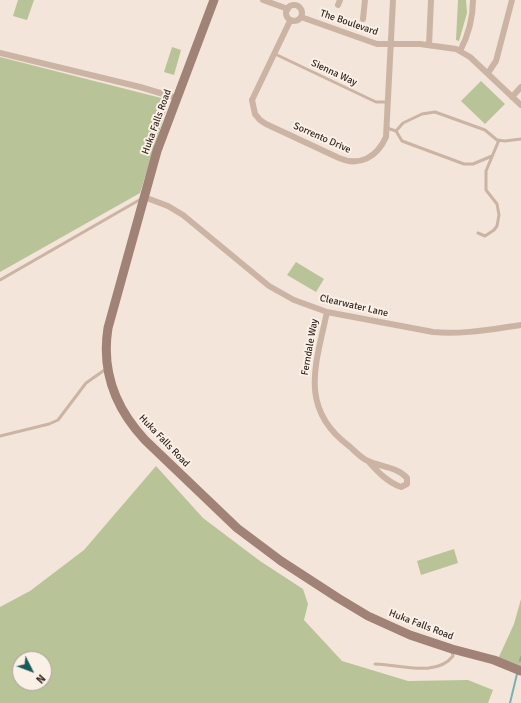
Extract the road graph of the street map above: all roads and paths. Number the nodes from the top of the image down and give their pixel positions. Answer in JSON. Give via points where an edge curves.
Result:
{"nodes":[{"id":1,"x":214,"y":0,"type":"edge"},
{"id":2,"x":263,"y":0,"type":"edge"},
{"id":3,"x":365,"y":0,"type":"edge"},
{"id":4,"x":393,"y":0,"type":"edge"},
{"id":5,"x":431,"y":0,"type":"edge"},
{"id":6,"x":473,"y":0,"type":"edge"},
{"id":7,"x":512,"y":0,"type":"edge"},
{"id":8,"x":288,"y":9,"type":"junction"},
{"id":9,"x":301,"y":17,"type":"junction"},
{"id":10,"x":364,"y":19,"type":"dead end"},
{"id":11,"x":291,"y":20,"type":"junction"},
{"id":12,"x":391,"y":45,"type":"junction"},
{"id":13,"x":428,"y":45,"type":"junction"},
{"id":14,"x":460,"y":51,"type":"junction"},
{"id":15,"x":0,"y":54,"type":"edge"},
{"id":16,"x":274,"y":54,"type":"junction"},
{"id":17,"x":488,"y":73,"type":"junction"},
{"id":18,"x":521,"y":87,"type":"edge"},
{"id":19,"x":512,"y":97,"type":"junction"},
{"id":20,"x":177,"y":98,"type":"junction"},
{"id":21,"x":388,"y":102,"type":"junction"},
{"id":22,"x":521,"y":105,"type":"edge"},
{"id":23,"x":387,"y":128,"type":"junction"},
{"id":24,"x":396,"y":131,"type":"junction"},
{"id":25,"x":521,"y":139,"type":"edge"},
{"id":26,"x":499,"y":140,"type":"junction"},
{"id":27,"x":492,"y":156,"type":"junction"},
{"id":28,"x":144,"y":197,"type":"junction"},
{"id":29,"x":478,"y":234,"type":"dead end"},
{"id":30,"x":0,"y":280,"type":"edge"},
{"id":31,"x":327,"y":312,"type":"junction"},
{"id":32,"x":521,"y":325,"type":"edge"},
{"id":33,"x":107,"y":368,"type":"junction"},
{"id":34,"x":0,"y":436,"type":"edge"},
{"id":35,"x":368,"y":461,"type":"junction"},
{"id":36,"x":452,"y":649,"type":"junction"},
{"id":37,"x":375,"y":664,"type":"dead end"},
{"id":38,"x":521,"y":671,"type":"edge"}],
"edges":[{"from":1,"to":20,"type":"street","name":"Huka Falls Road"},
{"from":2,"to":8,"type":"street","name":"The Boulevard"},
{"from":3,"to":10,"type":"street"},
{"from":4,"to":12,"type":"street","name":"Sorrento Drive"},
{"from":5,"to":13,"type":"street"},
{"from":6,"to":14,"type":"street","via":[[472,21]]},
{"from":7,"to":17,"type":"street","via":[[496,61]]},
{"from":8,"to":9,"type":"street","name":"The Boulevard","via":[[297,6],[302,12]]},
{"from":8,"to":11,"type":"street","via":[[287,17]]},
{"from":9,"to":11,"type":"street"},
{"from":9,"to":12,"type":"street","name":"The Boulevard","via":[[377,44]]},
{"from":11,"to":16,"type":"street","name":"Sorrento Drive"},
{"from":12,"to":13,"type":"street","name":"The Boulevard"},
{"from":12,"to":21,"type":"street","name":"Sorrento Drive"},
{"from":13,"to":14,"type":"street","name":"The Boulevard","via":[[450,47]]},
{"from":14,"to":17,"type":"street"},
{"from":15,"to":20,"type":"street"},
{"from":16,"to":21,"type":"lane","name":"Sienna Way","via":[[376,102]]},
{"from":16,"to":23,"type":"street","name":"Sorrento Drive","via":[[252,100],[255,114],[260,120],[351,162],[374,154],[386,137]]},
{"from":17,"to":19,"type":"street"},
{"from":18,"to":19,"type":"street"},
{"from":19,"to":22,"type":"street"},
{"from":20,"to":28,"type":"street","name":"Huka Falls Road","via":[[157,151]]},
{"from":21,"to":23,"type":"street","name":"Sorrento Drive"},
{"from":23,"to":24,"type":"lane"},
{"from":24,"to":26,"type":"lane","via":[[403,122],[435,112],[485,130]]},
{"from":24,"to":27,"type":"lane","via":[[402,142],[464,164],[473,164]]},
{"from":25,"to":26,"type":"lane"},
{"from":26,"to":27,"type":"lane"},
{"from":27,"to":29,"type":"lane","via":[[486,171],[486,190],[497,204],[499,215],[494,230],[485,236]]},
{"from":28,"to":30,"type":"lane"},
{"from":28,"to":31,"type":"street","name":"Clearwater Lane","via":[[183,215],[269,286],[294,300]]},
{"from":28,"to":33,"type":"street","name":"Huka Falls Road","via":[[108,328]]},
{"from":31,"to":32,"type":"street","name":"Clearwater Lane","via":[[447,334]]},
{"from":31,"to":35,"type":"street","name":"Ferndale Way","via":[[315,370],[314,390],[320,413],[342,441]]},
{"from":33,"to":34,"type":"lane","via":[[86,383],[58,420]]},
{"from":33,"to":36,"type":"street","name":"Huka Falls Road","via":[[122,409],[135,429],[237,528],[309,581],[368,616],[410,635]]},
{"from":35,"to":35,"type":"street","name":"Ferndale Way","via":[[379,474],[396,485],[401,487],[407,484],[405,475]]},
{"from":36,"to":37,"type":"lane","via":[[453,656],[448,663],[434,668]]},
{"from":36,"to":38,"type":"street","name":"Huka Falls Road","via":[[494,660]]}]}
